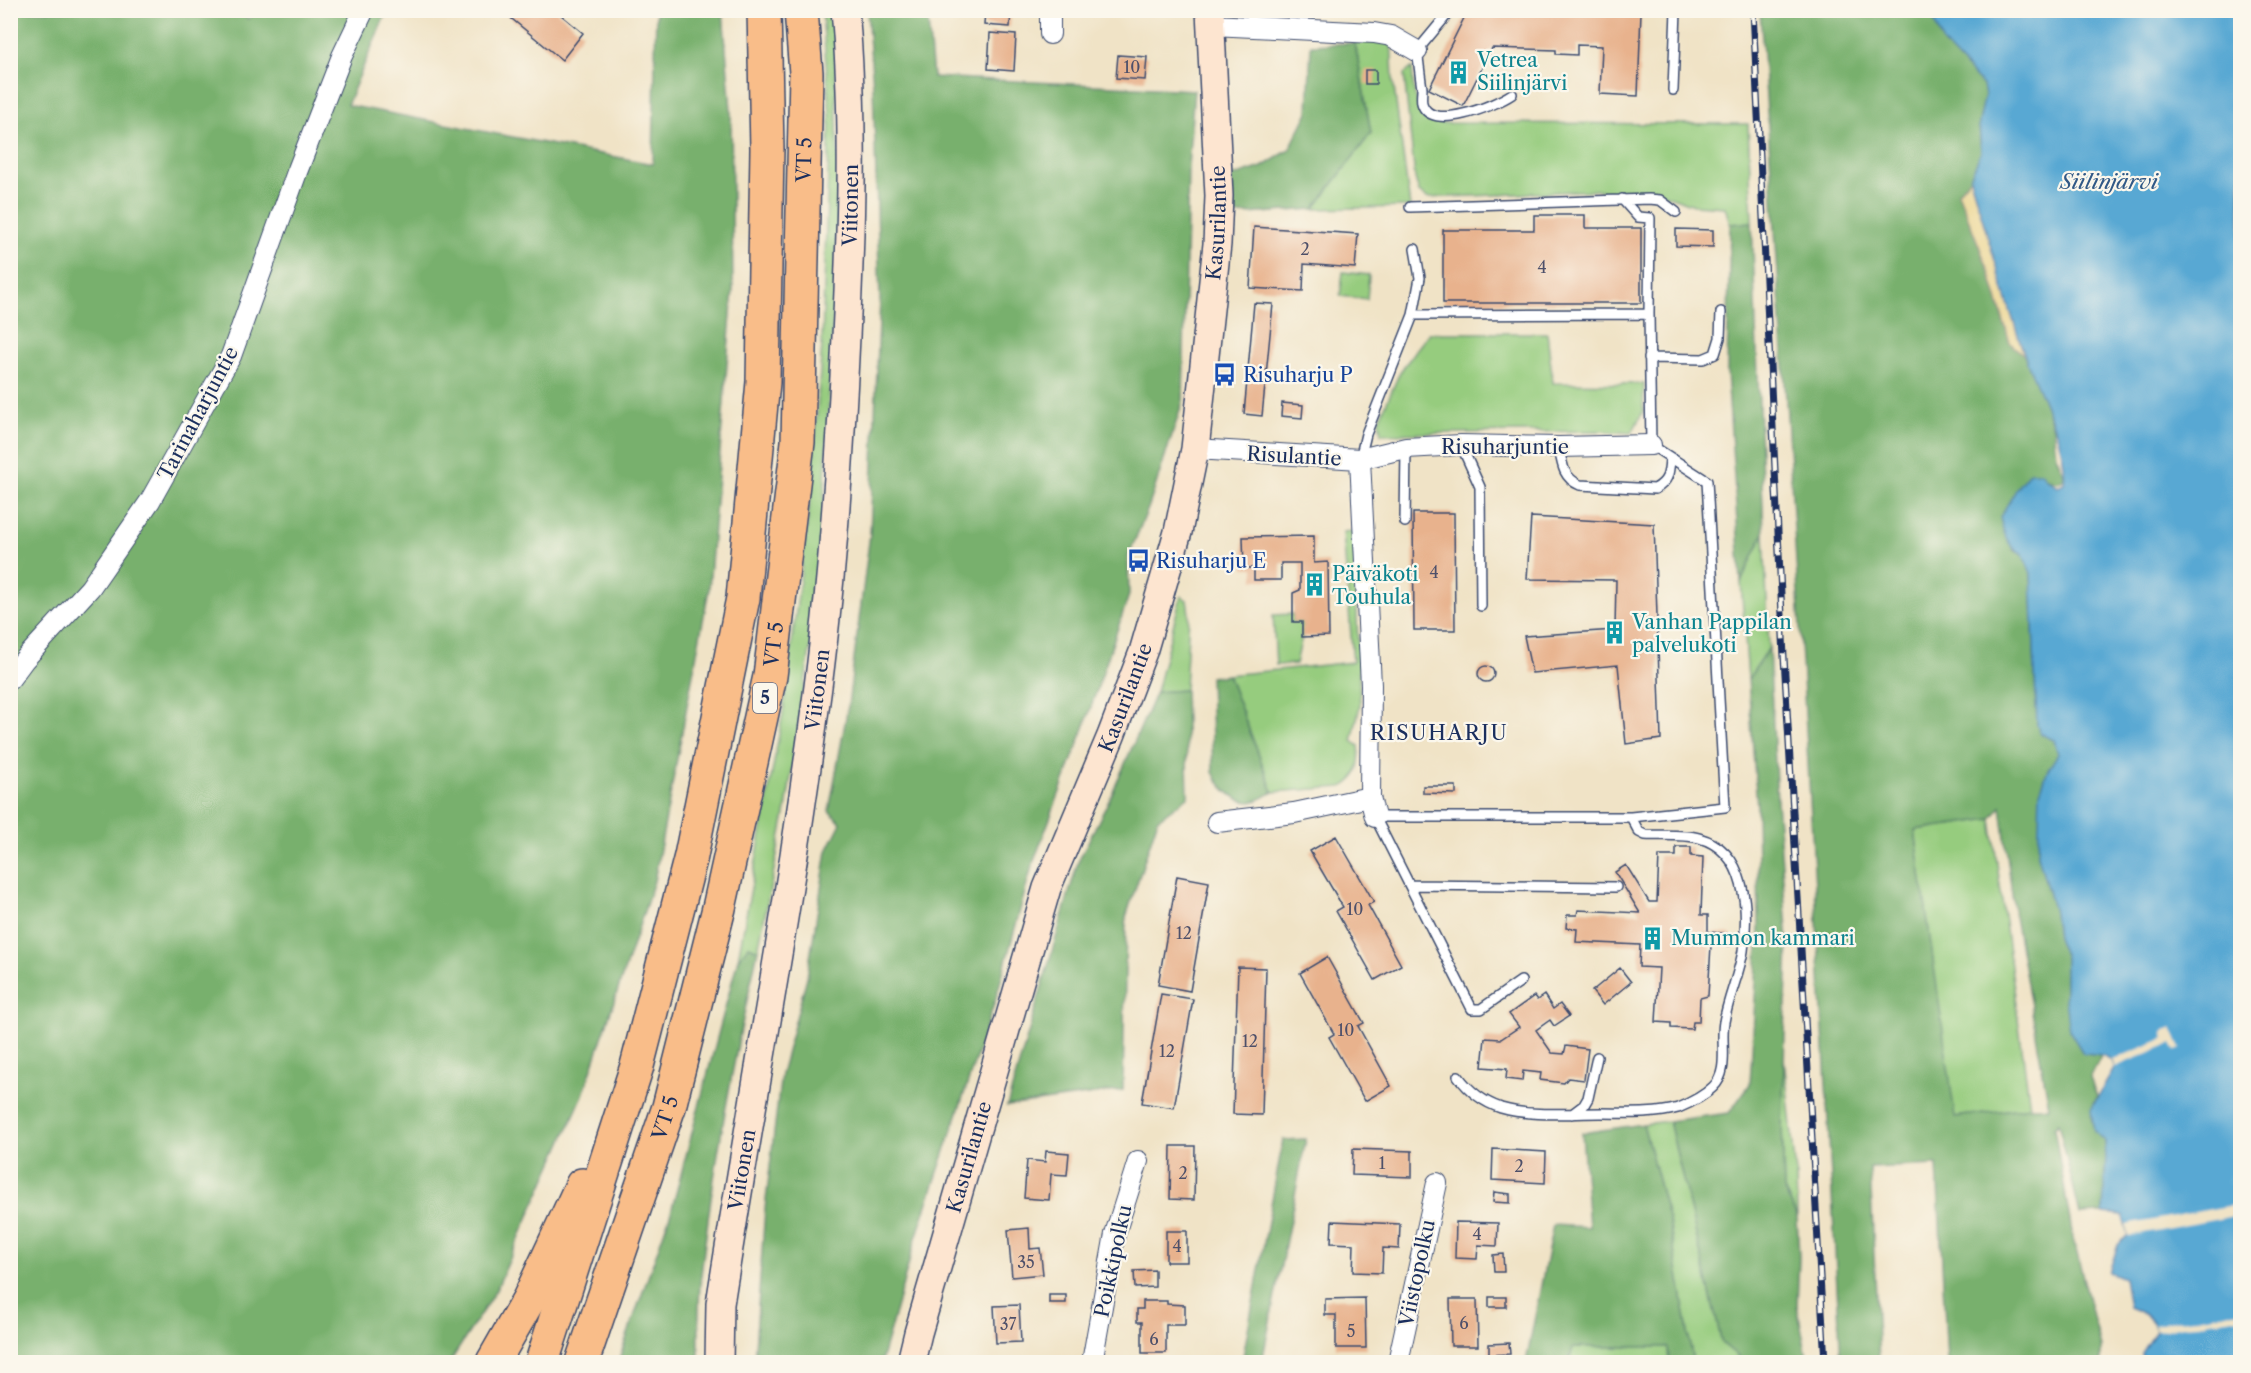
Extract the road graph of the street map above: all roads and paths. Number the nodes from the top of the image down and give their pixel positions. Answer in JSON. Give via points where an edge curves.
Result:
{"nodes":[{"id":1,"x":364,"y":10,"type":"edge"},
{"id":2,"x":764,"y":10,"type":"edge"},
{"id":3,"x":801,"y":10,"type":"edge"},
{"id":4,"x":845,"y":10,"type":"edge"},
{"id":5,"x":1050,"y":10,"type":"edge"},
{"id":6,"x":1451,"y":10,"type":"edge"},
{"id":7,"x":1676,"y":10,"type":"edge"},
{"id":8,"x":1211,"y":18,"type":"edge"},
{"id":9,"x":1050,"y":34,"type":"dead end"},
{"id":10,"x":1417,"y":51,"type":"junction"},
{"id":11,"x":1673,"y":90,"type":"dead end"},
{"id":12,"x":1512,"y":94,"type":"dead end"},
{"id":13,"x":1622,"y":199,"type":"junction"},
{"id":14,"x":1410,"y":207,"type":"dead end"},
{"id":15,"x":1676,"y":212,"type":"dead end"},
{"id":16,"x":1415,"y":249,"type":"dead end"},
{"id":17,"x":1721,"y":312,"type":"dead end"},
{"id":18,"x":1649,"y":314,"type":"junction"},
{"id":19,"x":1413,"y":315,"type":"junction"},
{"id":20,"x":1649,"y":358,"type":"junction"},
{"id":21,"x":1651,"y":445,"type":"junction"},
{"id":22,"x":1461,"y":446,"type":"junction"},
{"id":23,"x":1559,"y":447,"type":"junction"},
{"id":24,"x":1406,"y":448,"type":"junction"},
{"id":25,"x":1195,"y":449,"type":"junction"},
{"id":26,"x":1670,"y":458,"type":"junction"},
{"id":27,"x":1360,"y":459,"type":"junction"},
{"id":28,"x":1405,"y":522,"type":"dead end"},
{"id":29,"x":1481,"y":606,"type":"dead end"},
{"id":30,"x":10,"y":679,"type":"edge"},
{"id":31,"x":1372,"y":807,"type":"junction"},
{"id":32,"x":1631,"y":817,"type":"junction"},
{"id":33,"x":1217,"y":822,"type":"dead end"},
{"id":34,"x":1410,"y":885,"type":"junction"},
{"id":35,"x":1616,"y":887,"type":"dead end"},
{"id":36,"x":1521,"y":981,"type":"dead end"},
{"id":37,"x":1597,"y":1057,"type":"dead end"},
{"id":38,"x":637,"y":1066,"type":"junction"},
{"id":39,"x":1458,"y":1076,"type":"dead end"},
{"id":40,"x":1572,"y":1114,"type":"junction"},
{"id":41,"x":1138,"y":1161,"type":"dead end"},
{"id":42,"x":1437,"y":1183,"type":"dead end"},
{"id":43,"x":493,"y":1362,"type":"edge"},
{"id":44,"x":542,"y":1362,"type":"edge"},
{"id":45,"x":582,"y":1362,"type":"edge"},
{"id":46,"x":719,"y":1362,"type":"edge"},
{"id":47,"x":911,"y":1362,"type":"edge"},
{"id":48,"x":1092,"y":1362,"type":"edge"},
{"id":49,"x":1398,"y":1362,"type":"edge"}],
"edges":[{"from":1,"to":30,"type":"street","name":"Tarinaharjuntie","via":[[342,56],[231,356],[143,511],[90,588]]},
{"from":2,"to":38,"type":"highway","name":"VT 5","number":"5","via":[[767,149],[763,382],[743,598],[691,856]]},
{"from":3,"to":45,"type":"highway","name":"VT 5","number":"5","via":[[806,73],[798,442],[770,676],[719,908],[669,1107]]},
{"from":4,"to":46,"type":"street","name":"Viitonen","via":[[851,77],[850,248],[840,458],[828,598],[792,869],[720,1304]]},
{"from":5,"to":9,"type":"street"},
{"from":6,"to":10,"type":"lane"},
{"from":7,"to":11,"type":"lane"},
{"from":8,"to":10,"type":"street","via":[[1245,30],[1374,33],[1391,36]]},
{"from":8,"to":25,"type":"street","name":"Kasurilantie","via":[[1219,208]]},
{"from":10,"to":12,"type":"lane","via":[[1422,103],[1427,111],[1444,117],[1463,115],[1499,104]]},
{"from":13,"to":14,"type":"lane"},
{"from":13,"to":15,"type":"lane","via":[[1660,200]]},
{"from":13,"to":18,"type":"lane","via":[[1638,217],[1650,218]]},
{"from":16,"to":19,"type":"lane","via":[[1420,278]]},
{"from":17,"to":20,"type":"lane","via":[[1720,338],[1714,354],[1703,359]]},
{"from":18,"to":19,"type":"lane"},
{"from":18,"to":20,"type":"lane"},
{"from":19,"to":27,"type":"lane","via":[[1366,434]]},
{"from":20,"to":21,"type":"lane"},
{"from":21,"to":23,"type":"street","name":"Risuharjuntie"},
{"from":21,"to":26,"type":"lane"},
{"from":22,"to":23,"type":"street","name":"Risuharjuntie"},
{"from":22,"to":24,"type":"street","name":"Risuharjuntie"},
{"from":22,"to":29,"type":"lane","via":[[1480,487]]},
{"from":23,"to":26,"type":"lane","via":[[1563,471],[1580,485],[1655,489],[1664,484],[1669,474]]},
{"from":24,"to":27,"type":"street","name":"Risuharjuntie"},
{"from":24,"to":28,"type":"lane"},
{"from":25,"to":27,"type":"street","name":"Risulantie"},
{"from":25,"to":47,"type":"street","name":"Kasurilantie","via":[[1178,532],[1143,652],[1047,888]]},
{"from":26,"to":32,"type":"lane","via":[[1707,481],[1725,807]]},
{"from":27,"to":31,"type":"street","name":"Risulantie","via":[[1371,685]]},
{"from":31,"to":32,"type":"lane"},
{"from":31,"to":33,"type":"street"},
{"from":31,"to":34,"type":"lane"},
{"from":32,"to":40,"type":"lane","via":[[1645,835],[1698,838],[1711,843],[1737,870],[1745,914],[1743,951],[1724,1023],[1723,1064],[1715,1086],[1678,1108],[1654,1113]]},
{"from":34,"to":35,"type":"lane"},
{"from":34,"to":36,"type":"lane","via":[[1472,1009],[1481,1009]]},
{"from":37,"to":40,"type":"lane","via":[[1588,1098]]},
{"from":38,"to":43,"type":"highway","via":[[529,1299]]},
{"from":38,"to":44,"type":"highway","name":"VT 5","number":"5"},
{"from":39,"to":40,"type":"lane","via":[[1468,1090],[1500,1108],[1547,1115]]},
{"from":41,"to":48,"type":"street","name":"Poikkipolku","via":[[1114,1234]]},
{"from":42,"to":49,"type":"street","name":"Viistopolku"}]}
